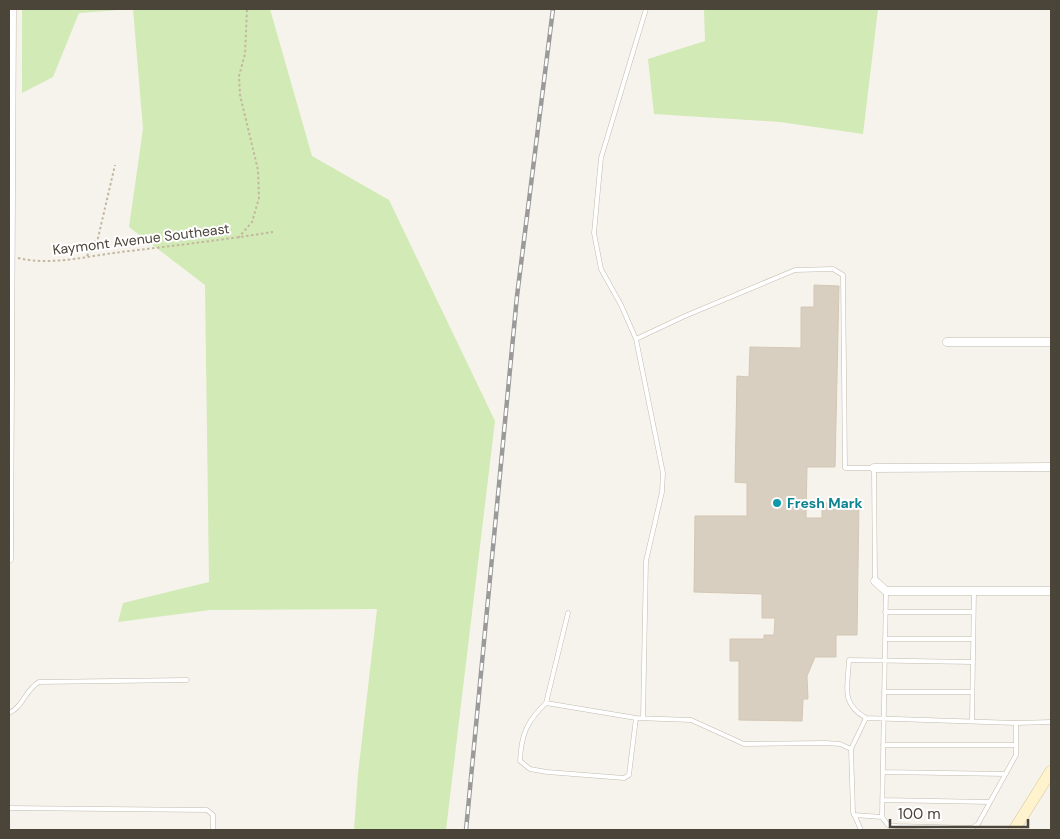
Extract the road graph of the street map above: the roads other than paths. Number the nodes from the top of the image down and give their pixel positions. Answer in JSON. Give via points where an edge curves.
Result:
{"nodes":[{"id":1,"x":12,"y":9,"type":"edge"},
{"id":2,"x":646,"y":9,"type":"edge"},
{"id":3,"x":10,"y":256,"type":"edge"},
{"id":4,"x":636,"y":340,"type":"junction"},
{"id":5,"x":947,"y":342,"type":"dead end"},
{"id":6,"x":1051,"y":342,"type":"edge"},
{"id":7,"x":9,"y":456,"type":"edge"},
{"id":8,"x":1051,"y":467,"type":"edge"},
{"id":9,"x":874,"y":468,"type":"junction"},
{"id":10,"x":9,"y":497,"type":"edge"},
{"id":11,"x":9,"y":559,"type":"edge"},
{"id":12,"x":875,"y":581,"type":"joint"},
{"id":13,"x":886,"y":591,"type":"junction"},
{"id":14,"x":974,"y":591,"type":"junction"},
{"id":15,"x":1051,"y":591,"type":"edge"},
{"id":16,"x":885,"y":612,"type":"junction"},
{"id":17,"x":973,"y":612,"type":"junction"},
{"id":18,"x":568,"y":613,"type":"dead end"},
{"id":19,"x":885,"y":639,"type":"junction"},
{"id":20,"x":973,"y":639,"type":"junction"},
{"id":21,"x":884,"y":662,"type":"junction"},
{"id":22,"x":972,"y":662,"type":"junction"},
{"id":23,"x":187,"y":680,"type":"dead end"},
{"id":24,"x":884,"y":692,"type":"junction"},
{"id":25,"x":972,"y":692,"type":"junction"},
{"id":26,"x":546,"y":702,"type":"junction"},
{"id":27,"x":9,"y":713,"type":"edge"},
{"id":28,"x":636,"y":718,"type":"junction"},
{"id":29,"x":643,"y":718,"type":"junction"},
{"id":30,"x":866,"y":718,"type":"junction"},
{"id":31,"x":884,"y":719,"type":"junction"},
{"id":32,"x":972,"y":721,"type":"junction"},
{"id":33,"x":1051,"y":722,"type":"edge"},
{"id":34,"x":1016,"y":723,"type":"junction"},
{"id":35,"x":883,"y":745,"type":"junction"},
{"id":36,"x":1016,"y":745,"type":"junction"},
{"id":37,"x":851,"y":749,"type":"junction"},
{"id":38,"x":1051,"y":771,"type":"edge"},
{"id":39,"x":883,"y":772,"type":"junction"},
{"id":40,"x":1006,"y":774,"type":"junction"},
{"id":41,"x":882,"y":800,"type":"junction"},
{"id":42,"x":990,"y":802,"type":"junction"},
{"id":43,"x":9,"y":808,"type":"edge"},
{"id":44,"x":854,"y":815,"type":"junction"},
{"id":45,"x":882,"y":817,"type":"junction"},
{"id":46,"x":213,"y":830,"type":"edge"},
{"id":47,"x":861,"y":830,"type":"edge"},
{"id":48,"x":1014,"y":830,"type":"edge"}],
"edges":[{"from":1,"to":3,"type":"street"},
{"from":2,"to":4,"type":"lane","via":[[601,158],[594,233],[601,269]]},
{"from":3,"to":7,"type":"street"},
{"from":4,"to":9,"type":"lane","via":[[795,270],[838,271],[842,275],[845,468]]},
{"from":4,"to":29,"type":"lane","via":[[663,473],[662,492],[646,561]]},
{"from":5,"to":6,"type":"street"},
{"from":7,"to":10,"type":"street"},
{"from":8,"to":9,"type":"street"},
{"from":9,"to":12,"type":"lane"},
{"from":10,"to":11,"type":"street"},
{"from":12,"to":13,"type":"street"},
{"from":13,"to":14,"type":"street"},
{"from":13,"to":16,"type":"lane"},
{"from":14,"to":15,"type":"street"},
{"from":14,"to":17,"type":"lane"},
{"from":16,"to":17,"type":"lane"},
{"from":16,"to":19,"type":"lane"},
{"from":17,"to":20,"type":"lane"},
{"from":18,"to":26,"type":"lane"},
{"from":19,"to":20,"type":"lane"},
{"from":19,"to":21,"type":"lane"},
{"from":20,"to":22,"type":"lane"},
{"from":21,"to":22,"type":"lane"},
{"from":21,"to":24,"type":"lane"},
{"from":21,"to":30,"type":"lane","via":[[849,660],[848,703]]},
{"from":22,"to":25,"type":"lane"},
{"from":23,"to":27,"type":"lane","via":[[39,682],[31,687],[16,710]]},
{"from":24,"to":25,"type":"lane"},
{"from":24,"to":31,"type":"lane"},
{"from":25,"to":32,"type":"lane"},
{"from":26,"to":28,"type":"lane"},
{"from":26,"to":28,"type":"lane","via":[[533,716],[521,740],[520,761],[530,769],[624,778],[628,776]]},
{"from":28,"to":29,"type":"lane"},
{"from":29,"to":37,"type":"lane","via":[[691,720],[744,744],[826,743]]},
{"from":30,"to":31,"type":"lane"},
{"from":30,"to":37,"type":"lane"},
{"from":31,"to":32,"type":"lane"},
{"from":31,"to":35,"type":"lane"},
{"from":32,"to":34,"type":"lane"},
{"from":33,"to":34,"type":"lane"},
{"from":34,"to":36,"type":"lane"},
{"from":35,"to":36,"type":"lane"},
{"from":35,"to":39,"type":"lane"},
{"from":36,"to":40,"type":"lane","via":[[1016,755]]},
{"from":37,"to":44,"type":"lane"},
{"from":38,"to":48,"type":"main road"},
{"from":39,"to":40,"type":"lane"},
{"from":39,"to":41,"type":"lane"},
{"from":40,"to":42,"type":"lane"},
{"from":41,"to":42,"type":"lane"},
{"from":41,"to":45,"type":"lane"},
{"from":42,"to":45,"type":"lane","via":[[978,824],[972,828],[897,826],[888,824]]},
{"from":43,"to":46,"type":"lane","via":[[207,810],[213,816]]},
{"from":44,"to":45,"type":"lane"},
{"from":44,"to":47,"type":"lane"}]}
